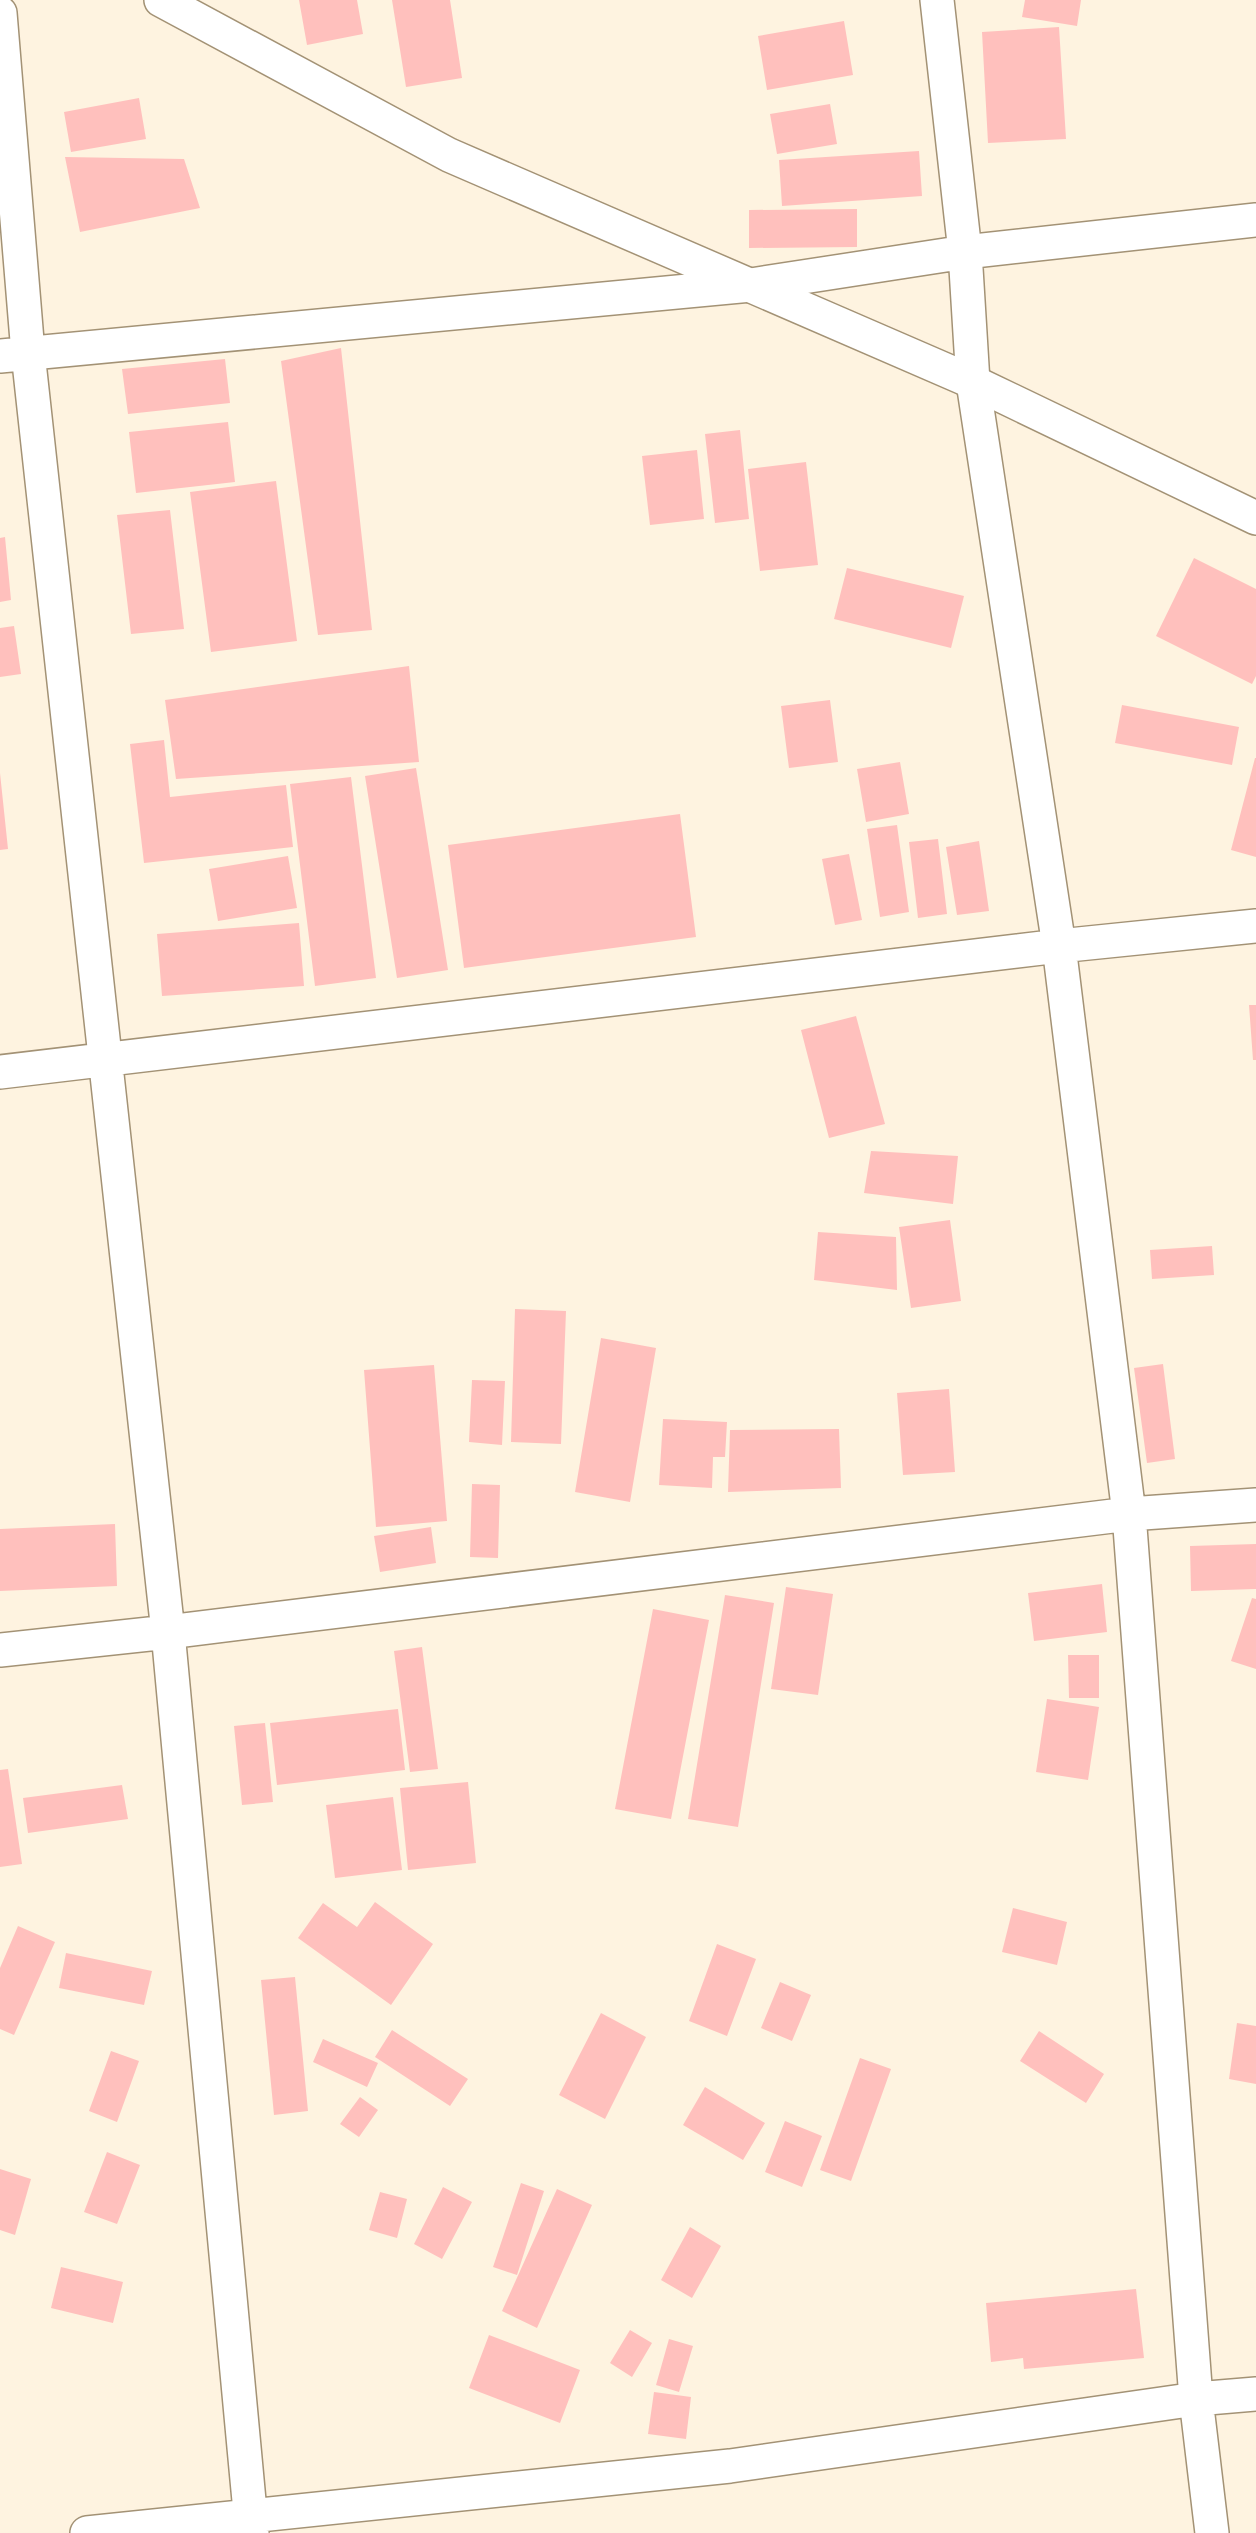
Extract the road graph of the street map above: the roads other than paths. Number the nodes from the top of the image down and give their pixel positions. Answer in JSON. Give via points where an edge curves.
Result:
{"nodes":[{"id":1,"x":161,"y":0,"type":"edge"},
{"id":2,"x":937,"y":0,"type":"edge"},
{"id":3,"x":0,"y":13,"type":"edge"},
{"id":4,"x":1256,"y":220,"type":"edge"},
{"id":5,"x":965,"y":252,"type":"junction"},
{"id":6,"x":751,"y":285,"type":"junction"},
{"id":7,"x":14,"y":355,"type":"edge"},
{"id":8,"x":973,"y":382,"type":"junction"},
{"id":9,"x":1256,"y":518,"type":"edge"},
{"id":10,"x":1256,"y":926,"type":"edge"},
{"id":11,"x":1059,"y":946,"type":"junction"},
{"id":12,"x":106,"y":1060,"type":"junction"},
{"id":13,"x":0,"y":1072,"type":"edge"},
{"id":14,"x":1256,"y":1505,"type":"edge"},
{"id":15,"x":1129,"y":1514,"type":"junction"},
{"id":16,"x":168,"y":1632,"type":"junction"},
{"id":17,"x":0,"y":1650,"type":"edge"},
{"id":18,"x":1256,"y":2394,"type":"edge"},
{"id":19,"x":1196,"y":2399,"type":"junction"},
{"id":20,"x":251,"y":2525,"type":"edge"},
{"id":21,"x":87,"y":2533,"type":"edge"},
{"id":22,"x":1212,"y":2533,"type":"edge"}],
"edges":[{"from":1,"to":6,"type":"street","via":[[449,155]]},
{"from":2,"to":5,"type":"street"},
{"from":3,"to":7,"type":"street"},
{"from":4,"to":5,"type":"street"},
{"from":5,"to":6,"type":"street"},
{"from":5,"to":8,"type":"street"},
{"from":6,"to":7,"type":"street"},
{"from":6,"to":8,"type":"street"},
{"from":7,"to":12,"type":"street"},
{"from":8,"to":9,"type":"street"},
{"from":8,"to":11,"type":"street"},
{"from":10,"to":11,"type":"street"},
{"from":11,"to":12,"type":"street"},
{"from":11,"to":15,"type":"street"},
{"from":12,"to":13,"type":"street"},
{"from":12,"to":16,"type":"street"},
{"from":14,"to":15,"type":"street"},
{"from":15,"to":16,"type":"street"},
{"from":15,"to":19,"type":"street"},
{"from":16,"to":17,"type":"street"},
{"from":16,"to":20,"type":"street"},
{"from":18,"to":19,"type":"street"},
{"from":19,"to":20,"type":"street","via":[[730,2466]]},
{"from":19,"to":22,"type":"street"},
{"from":20,"to":21,"type":"street"}]}
